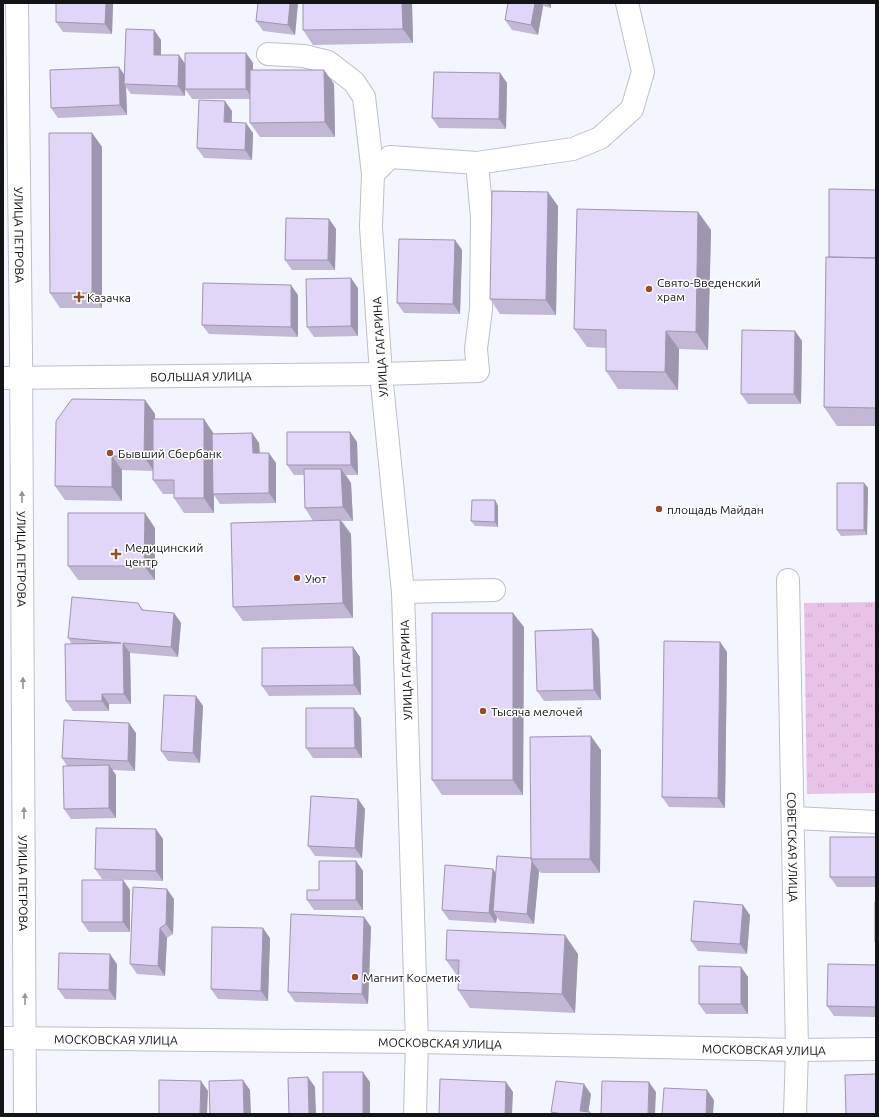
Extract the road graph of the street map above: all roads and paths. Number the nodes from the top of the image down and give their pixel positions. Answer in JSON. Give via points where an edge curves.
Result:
{"nodes":[{"id":1,"x":17,"y":3,"type":"edge"},
{"id":2,"x":627,"y":3,"type":"edge"},
{"id":3,"x":268,"y":54,"type":"dead end"},
{"id":4,"x":477,"y":163,"type":"junction"},
{"id":5,"x":373,"y":174,"type":"junction"},
{"id":6,"x":381,"y":374,"type":"junction"},
{"id":7,"x":12,"y":378,"type":"edge"},
{"id":8,"x":788,"y":580,"type":"dead end"},
{"id":9,"x":494,"y":590,"type":"dead end"},
{"id":10,"x":403,"y":592,"type":"junction"},
{"id":11,"x":794,"y":818,"type":"junction"},
{"id":12,"x":876,"y":822,"type":"edge"},
{"id":13,"x":3,"y":1038,"type":"edge"},
{"id":14,"x":25,"y":1038,"type":"junction"},
{"id":15,"x":417,"y":1042,"type":"junction"},
{"id":16,"x":876,"y":1049,"type":"edge"},
{"id":17,"x":797,"y":1050,"type":"junction"},
{"id":18,"x":25,"y":1114,"type":"edge"},
{"id":19,"x":415,"y":1114,"type":"edge"},
{"id":20,"x":795,"y":1114,"type":"edge"}],
"edges":[{"from":1,"to":7,"type":"street","name":"УЛИЦА ПЕТРОВА"},
{"from":2,"to":4,"type":"street","via":[[643,72],[632,109],[600,138],[573,149]]},
{"from":3,"to":5,"type":"street","name":"УЛИЦА ГАГАРИНА","via":[[304,56],[328,62],[354,82],[364,97]]},
{"from":4,"to":5,"type":"street","via":[[390,157]]},
{"from":4,"to":6,"type":"street","name":"БОЛЬШАЯ УЛИЦА","via":[[482,218],[481,309],[476,349],[478,371]]},
{"from":5,"to":6,"type":"street","name":"УЛИЦА ГАГАРИНА","via":[[371,227]]},
{"from":6,"to":7,"type":"street","name":"БОЛЬШАЯ УЛИЦА"},
{"from":6,"to":10,"type":"street","name":"УЛИЦА ГАГАРИНА"},
{"from":14,"to":7,"type":"street","name":"УЛИЦА ПЕТРОВА","one_way":true},
{"from":8,"to":11,"type":"street","name":"СОВЕТСКАЯ УЛИЦА"},
{"from":9,"to":10,"type":"street"},
{"from":10,"to":15,"type":"street","name":"УЛИЦА ГАГАРИНА"},
{"from":11,"to":12,"type":"street"},
{"from":11,"to":17,"type":"street","name":"СОВЕТСКАЯ УЛИЦА"},
{"from":13,"to":14,"type":"street","name":"МОСКОВСКАЯ УЛИЦА"},
{"from":14,"to":15,"type":"street","name":"МОСКОВСКАЯ УЛИЦА"},
{"from":14,"to":18,"type":"street","name":"УЛИЦА ПЕТРОВА"},
{"from":15,"to":17,"type":"street","name":"МОСКОВСКАЯ УЛИЦА"},
{"from":15,"to":19,"type":"street","name":"УЛИЦА ГАГАРИНА"},
{"from":16,"to":17,"type":"street","name":"МОСКОВСКАЯ УЛИЦА"},
{"from":17,"to":20,"type":"street","name":"СОВЕТСКАЯ УЛИЦА"}]}
